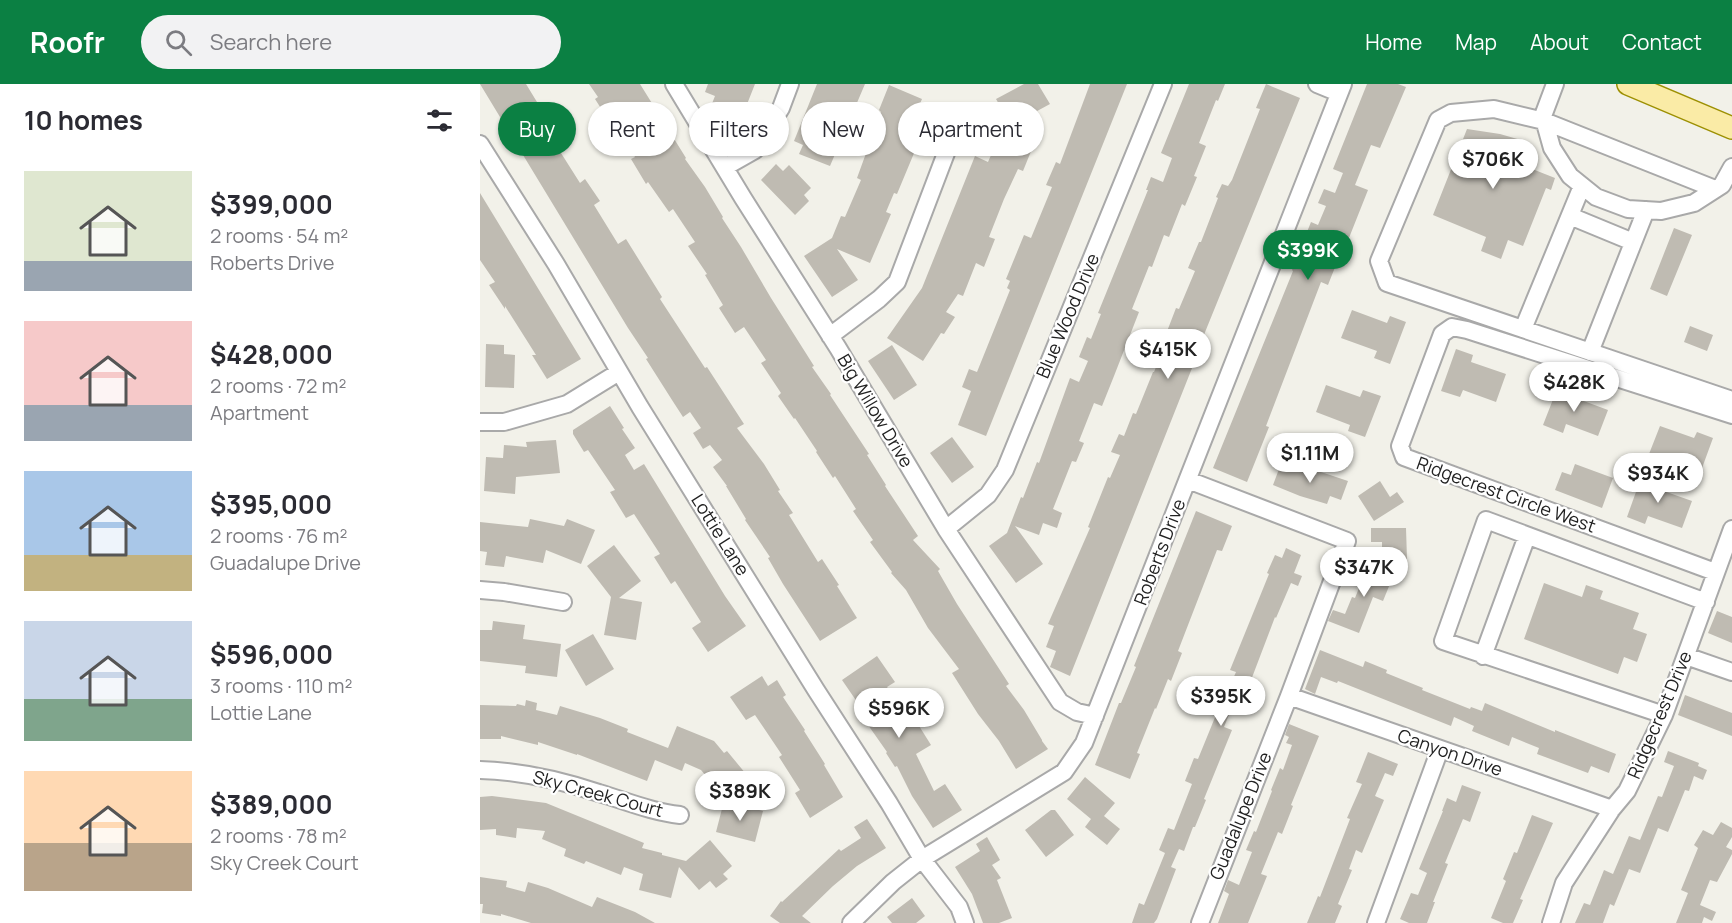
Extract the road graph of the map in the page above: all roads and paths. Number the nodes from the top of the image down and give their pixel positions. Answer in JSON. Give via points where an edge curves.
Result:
{"nodes":[{"id":1,"x":674,"y":84,"type":"edge"},
{"id":2,"x":790,"y":84,"type":"edge"},
{"id":3,"x":1163,"y":84,"type":"edge"},
{"id":4,"x":1317,"y":84,"type":"edge"},
{"id":5,"x":1555,"y":84,"type":"edge"},
{"id":6,"x":1628,"y":84,"type":"edge"},
{"id":7,"x":1341,"y":89,"type":"edge"},
{"id":8,"x":1658,"y":90,"type":"edge"},
{"id":9,"x":1544,"y":121,"type":"junction"},
{"id":10,"x":1732,"y":128,"type":"edge"},
{"id":11,"x":481,"y":149,"type":"edge"},
{"id":12,"x":945,"y":156,"type":"edge"},
{"id":13,"x":725,"y":166,"type":"junction"},
{"id":14,"x":1732,"y":167,"type":"edge"},
{"id":15,"x":1582,"y":186,"type":"junction"},
{"id":16,"x":1715,"y":189,"type":"junction"},
{"id":17,"x":1646,"y":210,"type":"junction"},
{"id":18,"x":1570,"y":216,"type":"junction"},
{"id":19,"x":1634,"y":242,"type":"junction"},
{"id":20,"x":1523,"y":329,"type":"junction"},
{"id":21,"x":830,"y":336,"type":"junction"},
{"id":22,"x":1590,"y":351,"type":"junction"},
{"id":23,"x":619,"y":372,"type":"junction"},
{"id":24,"x":1732,"y":400,"type":"edge"},
{"id":25,"x":1732,"y":415,"type":"edge"},
{"id":26,"x":480,"y":422,"type":"edge"},
{"id":27,"x":1188,"y":480,"type":"junction"},
{"id":28,"x":946,"y":529,"type":"junction"},
{"id":29,"x":1732,"y":529,"type":"edge"},
{"id":30,"x":1527,"y":536,"type":"junction"},
{"id":31,"x":1715,"y":572,"type":"junction"},
{"id":32,"x":480,"y":590,"type":"edge"},
{"id":33,"x":563,"y":602,"type":"dead end"},
{"id":34,"x":1706,"y":602,"type":"junction"},
{"id":35,"x":1484,"y":656,"type":"junction"},
{"id":36,"x":1686,"y":656,"type":"junction"},
{"id":37,"x":1732,"y":672,"type":"edge"},
{"id":38,"x":1289,"y":696,"type":"junction"},
{"id":39,"x":1664,"y":715,"type":"junction"},
{"id":40,"x":1095,"y":716,"type":"junction"},
{"id":41,"x":1440,"y":749,"type":"junction"},
{"id":42,"x":480,"y":770,"type":"edge"},
{"id":43,"x":1612,"y":809,"type":"junction"},
{"id":44,"x":680,"y":815,"type":"dead end"},
{"id":45,"x":922,"y":859,"type":"junction"},
{"id":46,"x":851,"y":923,"type":"edge"},
{"id":47,"x":965,"y":923,"type":"edge"},
{"id":48,"x":1200,"y":923,"type":"edge"},
{"id":49,"x":1376,"y":923,"type":"edge"},
{"id":50,"x":1551,"y":923,"type":"edge"}],
"edges":[{"from":1,"to":13,"type":"street","name":"Big Willow Drive"},
{"from":2,"to":13,"type":"street","via":[[781,108],[755,150]]},
{"from":3,"to":28,"type":"street","name":"Blue Wood Drive","via":[[1005,470],[988,495]]},
{"from":4,"to":7,"type":"street"},
{"from":5,"to":9,"type":"street"},
{"from":6,"to":8,"type":"main road"},
{"from":7,"to":27,"type":"street","name":"Roberts Drive"},
{"from":8,"to":10,"type":"main road"},
{"from":9,"to":15,"type":"street","via":[[1552,148],[1570,176]]},
{"from":9,"to":16,"type":"street"},
{"from":9,"to":20,"type":"street","via":[[1494,110],[1451,113],[1438,120],[1379,261],[1387,283]]},
{"from":11,"to":23,"type":"street","name":"Lottie Lane","via":[[556,264]]},
{"from":12,"to":21,"type":"street","via":[[897,282]]},
{"from":13,"to":21,"type":"street","name":"Big Willow Drive"},
{"from":14,"to":16,"type":"street","via":[[1722,185]]},
{"from":15,"to":17,"type":"street","via":[[1596,197],[1628,209]]},
{"from":15,"to":18,"type":"street"},
{"from":16,"to":17,"type":"street","via":[[1694,203],[1661,211]]},
{"from":17,"to":19,"type":"street"},
{"from":18,"to":19,"type":"street"},
{"from":18,"to":20,"type":"street"},
{"from":19,"to":22,"type":"street"},
{"from":20,"to":22,"type":"street"},
{"from":21,"to":28,"type":"street","name":"Big Willow Drive"},
{"from":22,"to":24,"type":"street"},
{"from":23,"to":26,"type":"street","via":[[567,404],[504,422]]},
{"from":23,"to":45,"type":"street","name":"Lottie Lane"},
{"from":25,"to":31,"type":"street","name":"Ridgecrest Circle West","via":[[1452,327],[1442,334],[1400,446],[1404,458]]},
{"from":27,"to":38,"type":"street","name":"Guadalupe Drive","via":[[1347,541]]},
{"from":27,"to":40,"type":"street","name":"Roberts Drive"},
{"from":28,"to":40,"type":"street","name":"Big Willow Drive","via":[[1060,702]]},
{"from":29,"to":31,"type":"street","name":"Ridgecrest Drive"},
{"from":30,"to":34,"type":"street"},
{"from":30,"to":35,"type":"street"},
{"from":30,"to":35,"type":"street","via":[[1486,520],[1443,641]]},
{"from":31,"to":34,"type":"street","name":"Ridgecrest Drive"},
{"from":32,"to":33,"type":"street"},
{"from":34,"to":36,"type":"street","name":"Ridgecrest Drive"},
{"from":35,"to":39,"type":"street"},
{"from":36,"to":37,"type":"street"},
{"from":36,"to":39,"type":"street","name":"Ridgecrest Drive"},
{"from":38,"to":41,"type":"street","name":"Canyon Drive"},
{"from":38,"to":48,"type":"street","name":"Guadalupe Drive"},
{"from":39,"to":43,"type":"street","name":"Ridgecrest Drive","via":[[1627,791]]},
{"from":40,"to":45,"type":"street","name":"Roberts Drive","via":[[1084,743],[1064,772]]},
{"from":41,"to":43,"type":"street","name":"Canyon Drive"},
{"from":41,"to":49,"type":"street"},
{"from":42,"to":44,"type":"street","name":"Sky Creek Court","via":[[543,776],[662,813]]},
{"from":43,"to":50,"type":"street","name":"Ridgecrest Drive","via":[[1564,883]]},
{"from":45,"to":46,"type":"street","name":"Roberts Drive"},
{"from":45,"to":47,"type":"street","name":"Lottie Lane","via":[[959,907]]}]}
